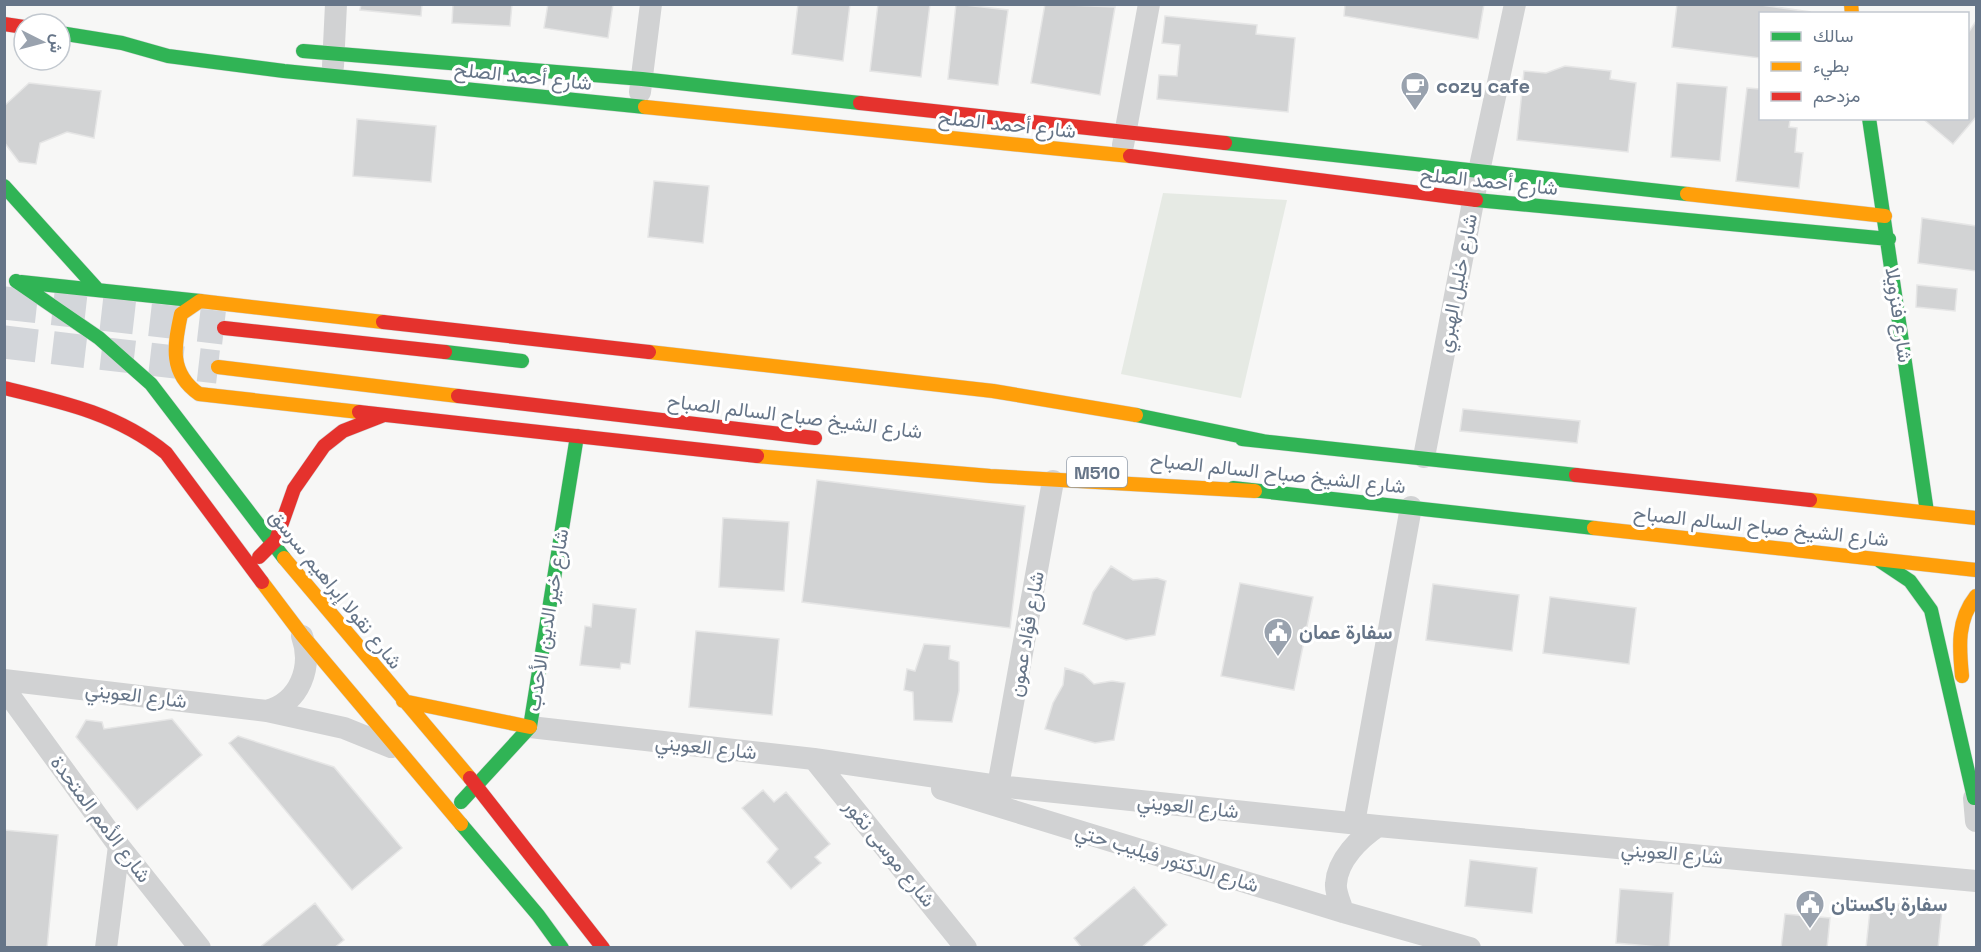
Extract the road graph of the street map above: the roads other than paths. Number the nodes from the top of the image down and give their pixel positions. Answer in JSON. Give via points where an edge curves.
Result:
{"nodes":[{"id":1,"x":336,"y":4,"type":"edge"},
{"id":2,"x":651,"y":4,"type":"edge"},
{"id":3,"x":1149,"y":4,"type":"edge"},
{"id":4,"x":1515,"y":4,"type":"edge"},
{"id":5,"x":72,"y":35,"type":"edge"},
{"id":6,"x":166,"y":42,"type":"dead end"},
{"id":7,"x":122,"y":43,"type":"junction"},
{"id":8,"x":288,"y":49,"type":"dead end"},
{"id":9,"x":333,"y":53,"type":"junction"},
{"id":10,"x":332,"y":76,"type":"junction"},
{"id":11,"x":642,"y":80,"type":"junction"},
{"id":12,"x":637,"y":107,"type":"junction"},
{"id":13,"x":1869,"y":120,"type":"edge"},
{"id":14,"x":1125,"y":132,"type":"junction"},
{"id":15,"x":1122,"y":155,"type":"junction"},
{"id":16,"x":1479,"y":171,"type":"junction"},
{"id":17,"x":4,"y":186,"type":"edge"},
{"id":18,"x":1473,"y":200,"type":"junction"},
{"id":19,"x":1885,"y":216,"type":"junction"},
{"id":20,"x":1889,"y":239,"type":"junction"},
{"id":21,"x":10,"y":281,"type":"edge"},
{"id":22,"x":98,"y":290,"type":"junction"},
{"id":23,"x":200,"y":301,"type":"junction"},
{"id":24,"x":224,"y":328,"type":"tunnel mouth"},
{"id":25,"x":531,"y":362,"type":"dead end"},
{"id":26,"x":218,"y":367,"type":"tunnel mouth"},
{"id":27,"x":4,"y":388,"type":"edge"},
{"id":28,"x":384,"y":415,"type":"junction"},
{"id":29,"x":1097,"y":423,"type":"dead end"},
{"id":30,"x":577,"y":436,"type":"junction"},
{"id":31,"x":831,"y":440,"type":"dead end"},
{"id":32,"x":1263,"y":441,"type":"junction"},
{"id":33,"x":1424,"y":457,"type":"junction"},
{"id":34,"x":1031,"y":464,"type":"dead end"},
{"id":35,"x":1053,"y":481,"type":"junction"},
{"id":36,"x":1255,"y":490,"type":"junction"},
{"id":37,"x":1411,"y":507,"type":"junction"},
{"id":38,"x":1927,"y":512,"type":"junction"},
{"id":39,"x":1977,"y":518,"type":"edge"},
{"id":40,"x":272,"y":544,"type":"junction"},
{"id":41,"x":1873,"y":558,"type":"junction"},
{"id":42,"x":250,"y":565,"type":"junction"},
{"id":43,"x":1977,"y":570,"type":"edge"},
{"id":44,"x":1977,"y":596,"type":"edge"},
{"id":45,"x":302,"y":635,"type":"junction"},
{"id":46,"x":4,"y":680,"type":"edge"},
{"id":47,"x":4,"y":688,"type":"edge"},
{"id":48,"x":403,"y":701,"type":"junction"},
{"id":49,"x":267,"y":711,"type":"junction"},
{"id":50,"x":530,"y":727,"type":"junction"},
{"id":51,"x":401,"y":752,"type":"junction"},
{"id":52,"x":814,"y":759,"type":"junction"},
{"id":53,"x":865,"y":766,"type":"junction"},
{"id":54,"x":476,"y":786,"type":"junction"},
{"id":55,"x":998,"y":786,"type":"junction"},
{"id":56,"x":1974,"y":798,"type":"junction"},
{"id":57,"x":452,"y":811,"type":"junction"},
{"id":58,"x":1977,"y":821,"type":"edge"},
{"id":59,"x":1354,"y":823,"type":"junction"},
{"id":60,"x":1378,"y":826,"type":"junction"},
{"id":61,"x":119,"y":846,"type":"junction"},
{"id":62,"x":1977,"y":881,"type":"edge"},
{"id":63,"x":1343,"y":912,"type":"junction"},
{"id":64,"x":538,"y":915,"type":"junction"},
{"id":65,"x":585,"y":927,"type":"junction"},
{"id":66,"x":106,"y":948,"type":"edge"},
{"id":67,"x":200,"y":948,"type":"edge"},
{"id":68,"x":547,"y":948,"type":"edge"},
{"id":69,"x":562,"y":948,"type":"edge"},
{"id":70,"x":580,"y":948,"type":"edge"},
{"id":71,"x":603,"y":948,"type":"edge"},
{"id":72,"x":966,"y":948,"type":"edge"},
{"id":73,"x":1470,"y":948,"type":"edge"}],
"edges":[{"from":1,"to":9,"type":"street"},
{"from":2,"to":11,"type":"street"},
{"from":3,"to":14,"type":"street"},
{"from":4,"to":16,"type":"street","name":"شارع خليل الهبري"},
{"from":5,"to":7,"type":"main road","name":"شارع أحمد الصلح"},
{"from":6,"to":7,"type":"main road","name":"شارع أحمد الصلح"},
{"from":7,"to":10,"type":"main road","name":"شارع أحمد الصلح","via":[[168,56]]},
{"from":8,"to":9,"type":"main road","name":"شارع أحمد الصلح"},
{"from":9,"to":10,"type":"street"},
{"from":9,"to":11,"type":"main road","name":"شارع أحمد الصلح"},
{"from":10,"to":12,"type":"main road","name":"شارع أحمد الصلح"},
{"from":11,"to":12,"type":"street"},
{"from":11,"to":14,"type":"main road","name":"شارع أحمد الصلح"},
{"from":12,"to":15,"type":"main road","name":"شارع أحمد الصلح"},
{"from":13,"to":19,"type":"main road","name":"شارع فنزويلا"},
{"from":14,"to":15,"type":"street"},
{"from":14,"to":16,"type":"main road","name":"شارع أحمد الصلح"},
{"from":15,"to":18,"type":"main road","name":"شارع أحمد الصلح"},
{"from":16,"to":18,"type":"street","name":"شارع خليل الهبري"},
{"from":16,"to":19,"type":"main road","name":"شارع أحمد الصلح"},
{"from":17,"to":22,"type":"main road"},
{"from":18,"to":20,"type":"main road","name":"شارع أحمد الصلح"},
{"from":18,"to":33,"type":"street","name":"شارع خليل الهبري"},
{"from":19,"to":20,"type":"main road","name":"شارع فنزويلا"},
{"from":20,"to":38,"type":"main road","name":"شارع فنزويلا"},
{"from":21,"to":22,"type":"main road"},
{"from":21,"to":40,"type":"main road","name":"شارع نقولا إبراهيم سرسق","via":[[99,338],[151,384]]},
{"from":22,"to":23,"type":"main road"},
{"from":23,"to":28,"type":"main road","via":[[181,314],[173,349],[184,384],[199,394]]},
{"from":23,"to":32,"type":"main road","via":[[993,391]]},
{"from":24,"to":25,"type":"main road"},
{"from":26,"to":31,"type":"main road","name":"شارع الشيخ صباح السالم الصباح"},
{"from":27,"to":42,"type":"main road","via":[[102,413],[141,432],[177,466]]},
{"from":28,"to":30,"type":"main road"},
{"from":28,"to":40,"type":"main road","via":[[343,431],[324,446],[294,489],[280,533]]},
{"from":29,"to":32,"type":"main road","name":"شارع الشيخ صباح السالم الصباح"},
{"from":30,"to":35,"type":"main road"},
{"from":30,"to":50,"type":"main road","name":"شارع خير الدين الأحدب"},
{"from":32,"to":33,"type":"main road","name":"شارع الشيخ صباح السالم الصباح"},
{"from":33,"to":38,"type":"main road","name":"شارع الشيخ صباح السالم الصباح"},
{"from":34,"to":36,"type":"main road","name":"شارع الشيخ صباح السالم الصباح","number":"M510"},
{"from":35,"to":36,"type":"main road"},
{"from":35,"to":55,"type":"street","name":"شارع فؤاد عمون"},
{"from":36,"to":37,"type":"main road","name":"شارع الشيخ صباح السالم الصباح","number":"M510"},
{"from":37,"to":41,"type":"main road","name":"شارع الشيخ صباح السالم الصباح","number":"M510"},
{"from":37,"to":59,"type":"street"},
{"from":38,"to":39,"type":"main road","name":"شارع الشيخ صباح السالم الصباح"},
{"from":40,"to":42,"type":"main road"},
{"from":40,"to":48,"type":"main road","name":"شارع نقولا إبراهيم سرسق"},
{"from":41,"to":43,"type":"main road","name":"شارع الشيخ صباح السالم الصباح","number":"M510"},
{"from":41,"to":56,"type":"main road","via":[[1907,578],[1921,591],[1931,610]]},
{"from":42,"to":45,"type":"main road"},
{"from":44,"to":56,"type":"main road","via":[[1964,613],[1958,636]]},
{"from":45,"to":49,"type":"street","via":[[306,660],[300,685],[289,700]]},
{"from":45,"to":51,"type":"main road"},
{"from":46,"to":49,"type":"street","name":"شارع العويني"},
{"from":47,"to":61,"type":"street","name":"شارع الأمم المتحدة"},
{"from":48,"to":50,"type":"main road","name":"شارع العويني"},
{"from":48,"to":54,"type":"main road","name":"شارع نقولا إبراهيم سرسق"},
{"from":49,"to":51,"type":"street","name":"شارع العويني","via":[[361,733]]},
{"from":50,"to":52,"type":"street","name":"شارع العويني"},
{"from":50,"to":54,"type":"main road","name":"شارع خير الدين الأحدب"},
{"from":51,"to":57,"type":"main road"},
{"from":52,"to":53,"type":"street","name":"شارع العويني"},
{"from":52,"to":72,"type":"street","name":"شارع موسى نمّور"},
{"from":53,"to":55,"type":"street","name":"شارع العويني"},
{"from":53,"to":63,"type":"street","name":"شارع الدكتور فيليب حتي"},
{"from":54,"to":57,"type":"main road","name":"شارع خير الدين الأحدب"},
{"from":54,"to":65,"type":"main road","name":"شارع نقولا إبراهيم سرسق"},
{"from":55,"to":59,"type":"street","name":"شارع العويني"},
{"from":56,"to":58,"type":"street"},
{"from":57,"to":64,"type":"main road"},
{"from":59,"to":60,"type":"street","name":"شارع العويني"},
{"from":60,"to":62,"type":"street","name":"شارع العويني"},
{"from":60,"to":63,"type":"street","via":[[1360,838],[1343,864],[1336,884]]},
{"from":61,"to":66,"type":"street"},
{"from":61,"to":67,"type":"street","name":"شارع الأمم المتحدة"},
{"from":63,"to":73,"type":"street","name":"شارع الدكتور فيليب حتي"},
{"from":64,"to":68,"type":"main road"},
{"from":64,"to":69,"type":"main road"},
{"from":65,"to":70,"type":"main road"},
{"from":65,"to":71,"type":"main road","name":"شارع نقولا إبراهيم سرسق"}]}
